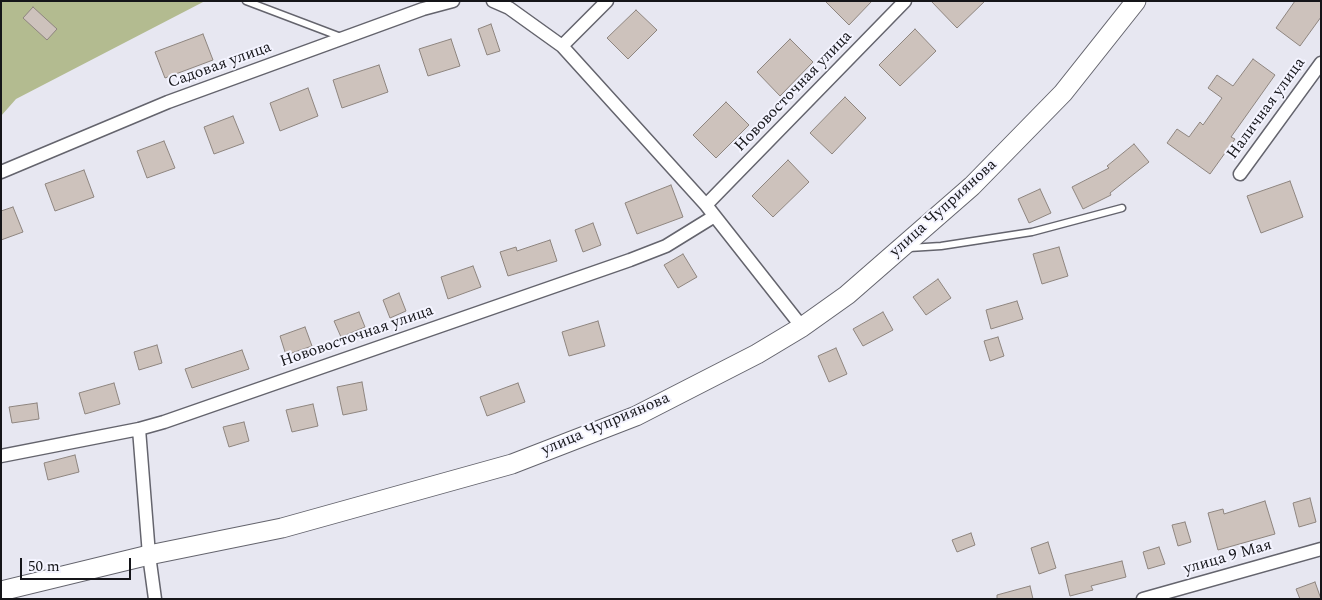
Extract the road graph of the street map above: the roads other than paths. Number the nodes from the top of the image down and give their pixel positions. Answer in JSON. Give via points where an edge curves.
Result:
{"nodes":[{"id":1,"x":246,"y":1,"type":"edge"},
{"id":2,"x":453,"y":1,"type":"edge"},
{"id":3,"x":493,"y":1,"type":"edge"},
{"id":4,"x":607,"y":1,"type":"edge"},
{"id":5,"x":905,"y":1,"type":"edge"},
{"id":6,"x":1136,"y":1,"type":"edge"},
{"id":7,"x":345,"y":39,"type":"junction"},
{"id":8,"x":562,"y":46,"type":"junction"},
{"id":9,"x":1321,"y":63,"type":"edge"},
{"id":10,"x":1,"y":172,"type":"edge"},
{"id":11,"x":1240,"y":174,"type":"dead end"},
{"id":12,"x":706,"y":205,"type":"junction"},
{"id":13,"x":1122,"y":208,"type":"dead end"},
{"id":14,"x":713,"y":217,"type":"junction"},
{"id":15,"x":902,"y":248,"type":"junction"},
{"id":16,"x":802,"y":327,"type":"junction"},
{"id":17,"x":140,"y":430,"type":"junction"},
{"id":18,"x":1,"y":456,"type":"edge"},
{"id":19,"x":1321,"y":549,"type":"edge"},
{"id":20,"x":149,"y":556,"type":"junction"},
{"id":21,"x":1,"y":591,"type":"edge"},
{"id":22,"x":155,"y":599,"type":"edge"},
{"id":23,"x":1143,"y":599,"type":"edge"}],
"edges":[{"from":1,"to":7,"type":"lane"},
{"from":2,"to":7,"type":"street","name":"Садовая улица"},
{"from":3,"to":8,"type":"street","via":[[509,8]]},
{"from":4,"to":8,"type":"street"},
{"from":5,"to":12,"type":"street","name":"Нововосточная улица"},
{"from":6,"to":15,"type":"street","name":"улица Чуприянова","via":[[1063,93],[972,186]]},
{"from":7,"to":10,"type":"street","name":"Садовая улица","via":[[168,102]]},
{"from":8,"to":12,"type":"street"},
{"from":9,"to":11,"type":"street","name":"Наличная улица"},
{"from":12,"to":14,"type":"street"},
{"from":13,"to":15,"type":"lane","via":[[1032,232],[941,246]]},
{"from":14,"to":16,"type":"street"},
{"from":14,"to":17,"type":"street","name":"Нововосточная улица","via":[[666,246],[630,260]]},
{"from":15,"to":16,"type":"street","name":"улица Чуприянова","via":[[847,295]]},
{"from":16,"to":20,"type":"street","name":"улица Чуприянова","via":[[757,354],[636,416],[512,464],[282,528]]},
{"from":17,"to":18,"type":"street","name":"Нововосточная улица"},
{"from":17,"to":20,"type":"street"},
{"from":19,"to":23,"type":"street","name":"улица 9 Мая"},
{"from":20,"to":21,"type":"street","name":"улица Чуприянова"},
{"from":20,"to":22,"type":"street"}]}
